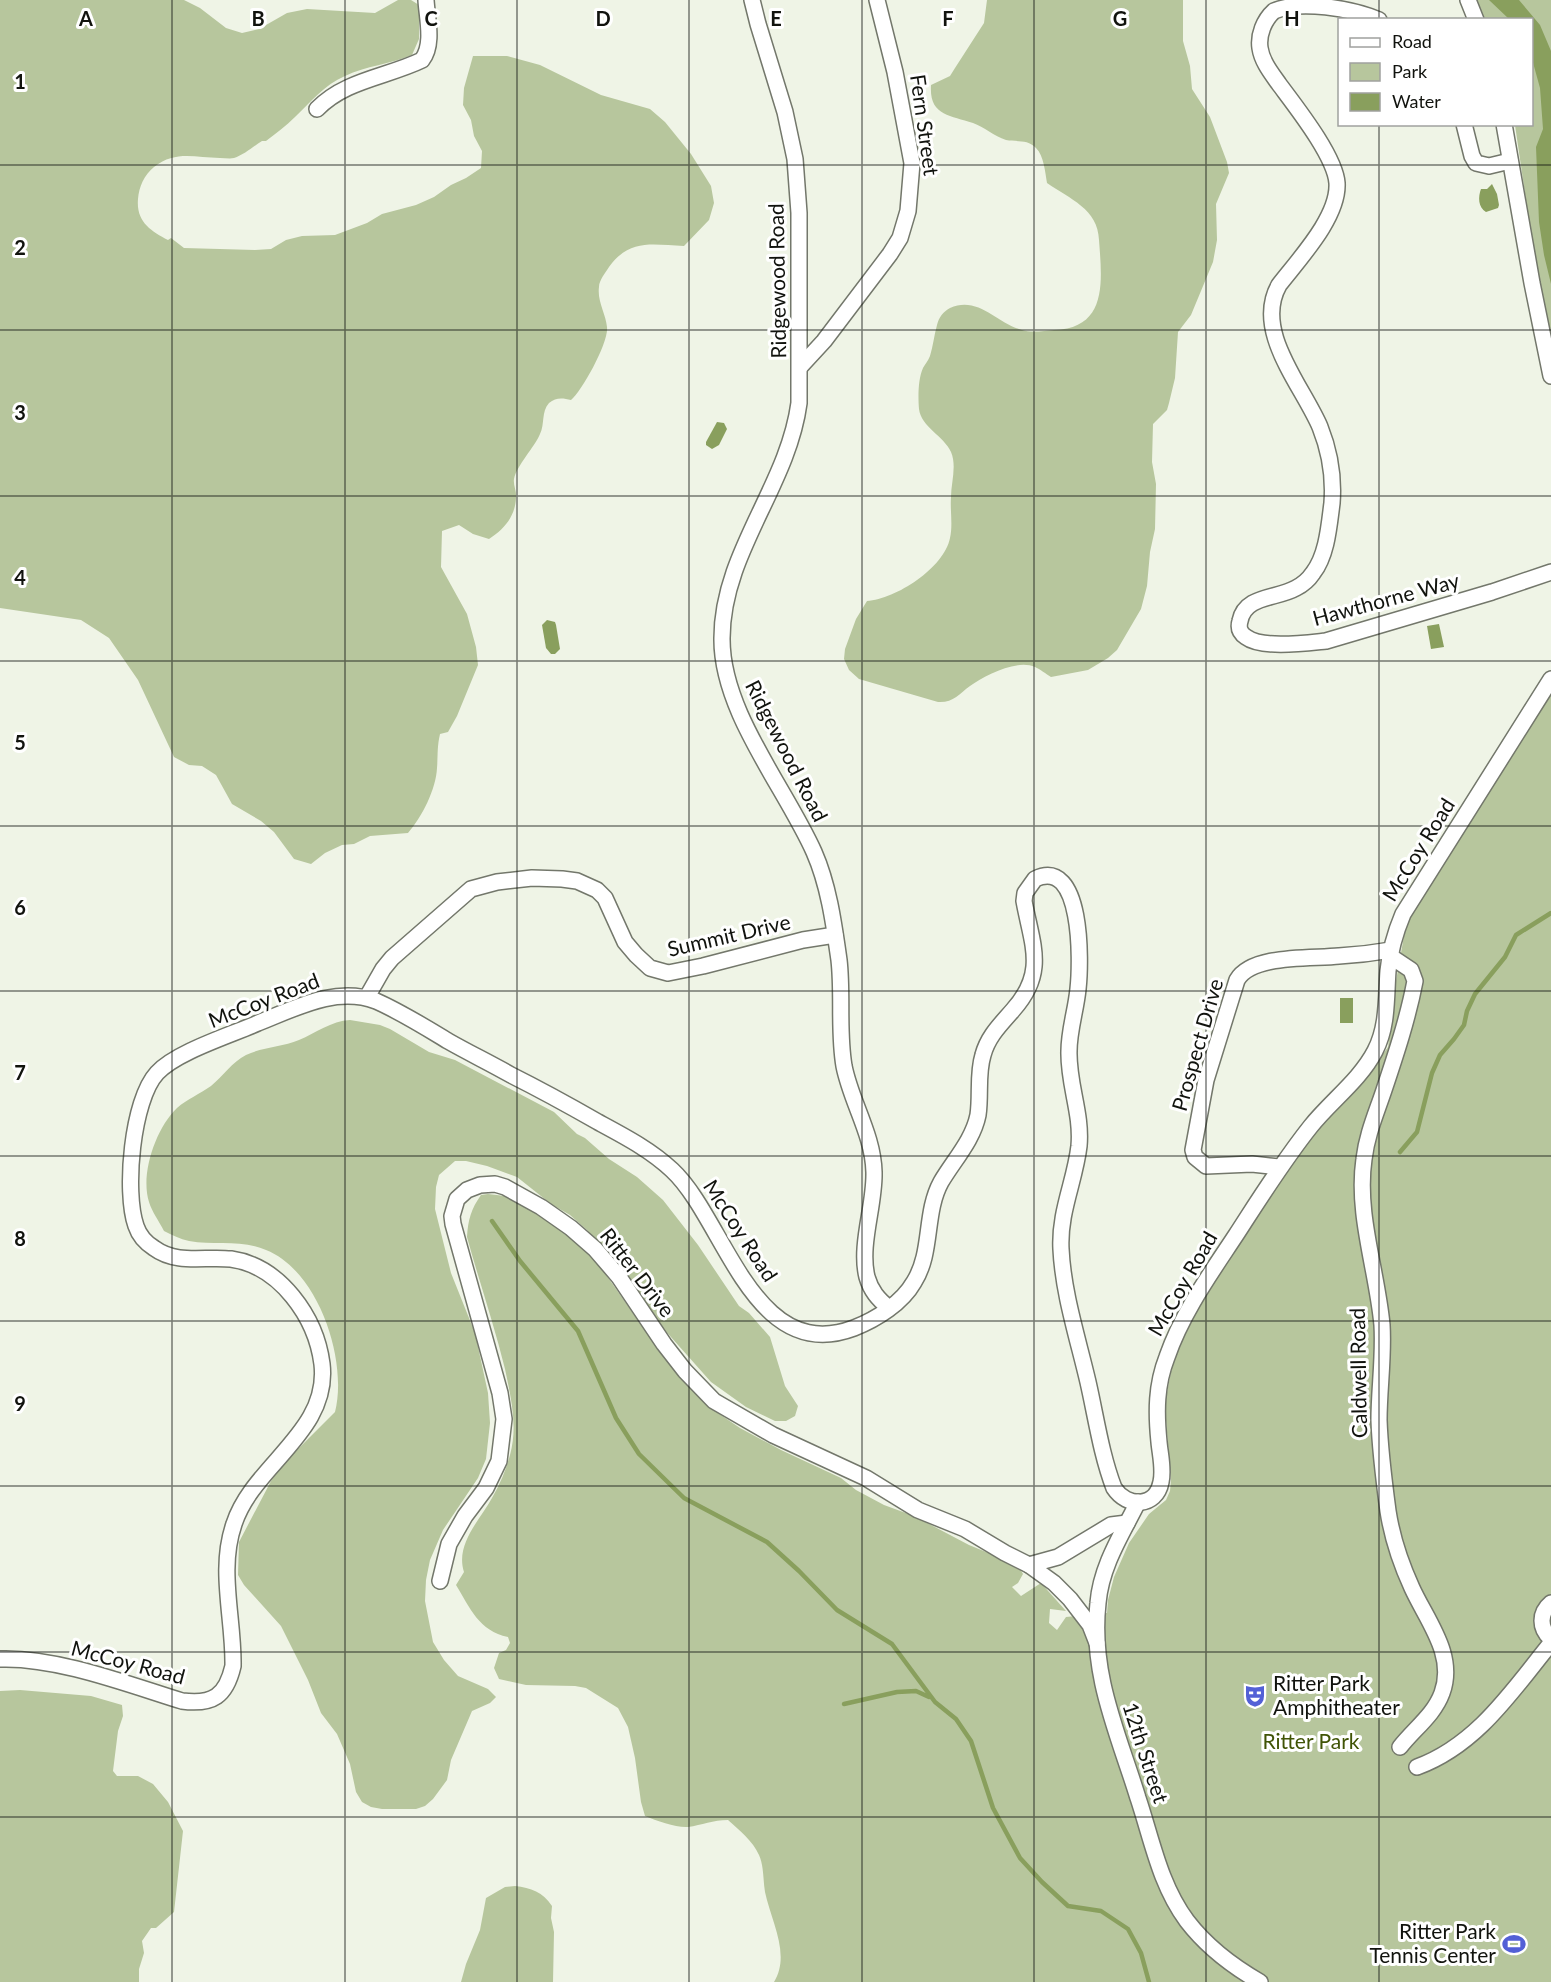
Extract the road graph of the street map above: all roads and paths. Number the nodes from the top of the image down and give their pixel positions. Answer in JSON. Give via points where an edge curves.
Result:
{"nodes":[{"id":1,"x":426,"y":0,"type":"edge"},
{"id":2,"x":752,"y":0,"type":"edge"},
{"id":3,"x":878,"y":0,"type":"edge"},
{"id":4,"x":1468,"y":0,"type":"edge"},
{"id":5,"x":1375,"y":18,"type":"edge"},
{"id":6,"x":1475,"y":18,"type":"edge"},
{"id":7,"x":317,"y":109,"type":"dead end"},
{"id":8,"x":1464,"y":126,"type":"edge"},
{"id":9,"x":1504,"y":126,"type":"edge"},
{"id":10,"x":1510,"y":161,"type":"junction"},
{"id":11,"x":800,"y":367,"type":"junction"},
{"id":12,"x":1551,"y":376,"type":"edge"},
{"id":13,"x":1551,"y":572,"type":"edge"},
{"id":14,"x":1551,"y":678,"type":"edge"},
{"id":15,"x":835,"y":934,"type":"junction"},
{"id":16,"x":1391,"y":953,"type":"junction"},
{"id":17,"x":367,"y":997,"type":"junction"},
{"id":18,"x":1279,"y":1167,"type":"junction"},
{"id":19,"x":889,"y":1308,"type":"junction"},
{"id":20,"x":1138,"y":1502,"type":"junction"},
{"id":21,"x":1127,"y":1523,"type":"junction"},
{"id":22,"x":1029,"y":1565,"type":"junction"},
{"id":23,"x":440,"y":1581,"type":"dead end"},
{"id":24,"x":1551,"y":1603,"type":"edge"},
{"id":25,"x":1551,"y":1641,"type":"edge"},
{"id":26,"x":1097,"y":1643,"type":"junction"},
{"id":27,"x":0,"y":1659,"type":"edge"},
{"id":28,"x":1400,"y":1747,"type":"dead end"},
{"id":29,"x":1417,"y":1767,"type":"dead end"},
{"id":30,"x":1260,"y":1982,"type":"edge"}],
"edges":[{"from":1,"to":7,"type":"street","via":[[428,45],[422,60],[343,89]]},
{"from":2,"to":11,"type":"street","name":"Ridgewood Road","via":[[795,159]]},
{"from":3,"to":11,"type":"street","name":"Fern Street","via":[[912,163],[909,211],[890,254]]},
{"from":4,"to":6,"type":"street"},
{"from":5,"to":13,"type":"street","name":"Hawthorne Way","via":[[1314,2],[1290,2],[1269,15],[1260,39],[1267,67],[1326,154],[1337,183],[1325,222],[1273,295],[1270,316],[1279,347],[1320,428],[1333,483],[1323,551],[1312,575],[1295,589],[1248,606],[1239,628],[1259,643],[1326,641]]},
{"from":8,"to":10,"type":"street","via":[[1476,163],[1489,166]]},
{"from":9,"to":10,"type":"street"},
{"from":10,"to":12,"type":"street"},
{"from":11,"to":15,"type":"street","name":"Ridgewood Road","via":[[799,403],[792,436],[728,586],[722,620],[722,656],[738,709],[815,854]]},
{"from":14,"to":16,"type":"street","name":"McCoy Road","via":[[1415,893],[1403,914]]},
{"from":15,"to":17,"type":"street","name":"Summit Drive","via":[[668,973],[650,968],[636,955],[625,942],[605,898],[588,884],[562,879],[514,880],[481,886],[463,895],[392,958]]},
{"from":15,"to":19,"type":"street","name":"Ridgewood Road","via":[[845,1068],[868,1136],[874,1172],[865,1265],[872,1291]]},
{"from":16,"to":18,"type":"street","name":"McCoy Road","via":[[1384,1027],[1375,1051]]},
{"from":16,"to":18,"type":"street","name":"Prospect Drive","via":[[1276,961],[1248,968],[1237,980],[1206,1080],[1193,1150],[1206,1166]]},
{"from":16,"to":28,"type":"street","name":"Caldwell Road","via":[[1411,970],[1415,981],[1384,1091],[1372,1119],[1363,1161],[1363,1206],[1382,1327],[1381,1448],[1394,1539],[1412,1588],[1438,1638],[1446,1668],[1442,1695]]},
{"from":17,"to":19,"type":"street","name":"McCoy Road","via":[[660,1160],[687,1185],[745,1282],[769,1310],[789,1325],[831,1334],[862,1324]]},
{"from":17,"to":27,"type":"street","name":"McCoy Road","via":[[317,1000],[170,1062],[147,1086],[135,1135],[129,1186],[136,1228],[145,1240],[170,1256],[230,1259],[263,1270],[278,1281],[302,1310],[322,1363],[323,1379],[308,1423],[251,1488],[234,1523],[226,1559],[233,1650],[227,1685],[216,1698],[195,1703],[52,1664]]},
{"from":18,"to":20,"type":"street","name":"McCoy Road","via":[[1213,1269],[1172,1342],[1157,1398],[1161,1482],[1155,1495]]},
{"from":19,"to":20,"type":"street","name":"McCoy Road","via":[[907,1292],[921,1268],[934,1197],[974,1127],[986,1045],[1031,986],[1035,966],[1025,893],[1035,879],[1054,876],[1070,891],[1079,962],[1068,1052],[1079,1135],[1061,1220],[1063,1268],[1111,1480],[1123,1499]]},
{"from":20,"to":21,"type":"street","name":"12th Street"},
{"from":21,"to":22,"type":"street","via":[[1111,1525],[1058,1557]]},
{"from":21,"to":26,"type":"street","name":"12th Street","via":[[1101,1584]]},
{"from":22,"to":23,"type":"street","name":"Ritter Drive","via":[[965,1528],[918,1510],[866,1478],[721,1406],[685,1371],[619,1277],[585,1239],[541,1207],[505,1187],[487,1184],[467,1190],[457,1199],[452,1216],[500,1392],[503,1433],[494,1474],[449,1544]]},
{"from":22,"to":26,"type":"street","name":"Ritter Drive","via":[[1070,1599],[1090,1624]]},
{"from":24,"to":25,"type":"street","via":[[1542,1620]]},
{"from":25,"to":29,"type":"street","via":[[1467,1740]]},
{"from":26,"to":30,"type":"street","name":"12th Street","via":[[1108,1708],[1167,1886],[1203,1940],[1240,1971]]}]}
